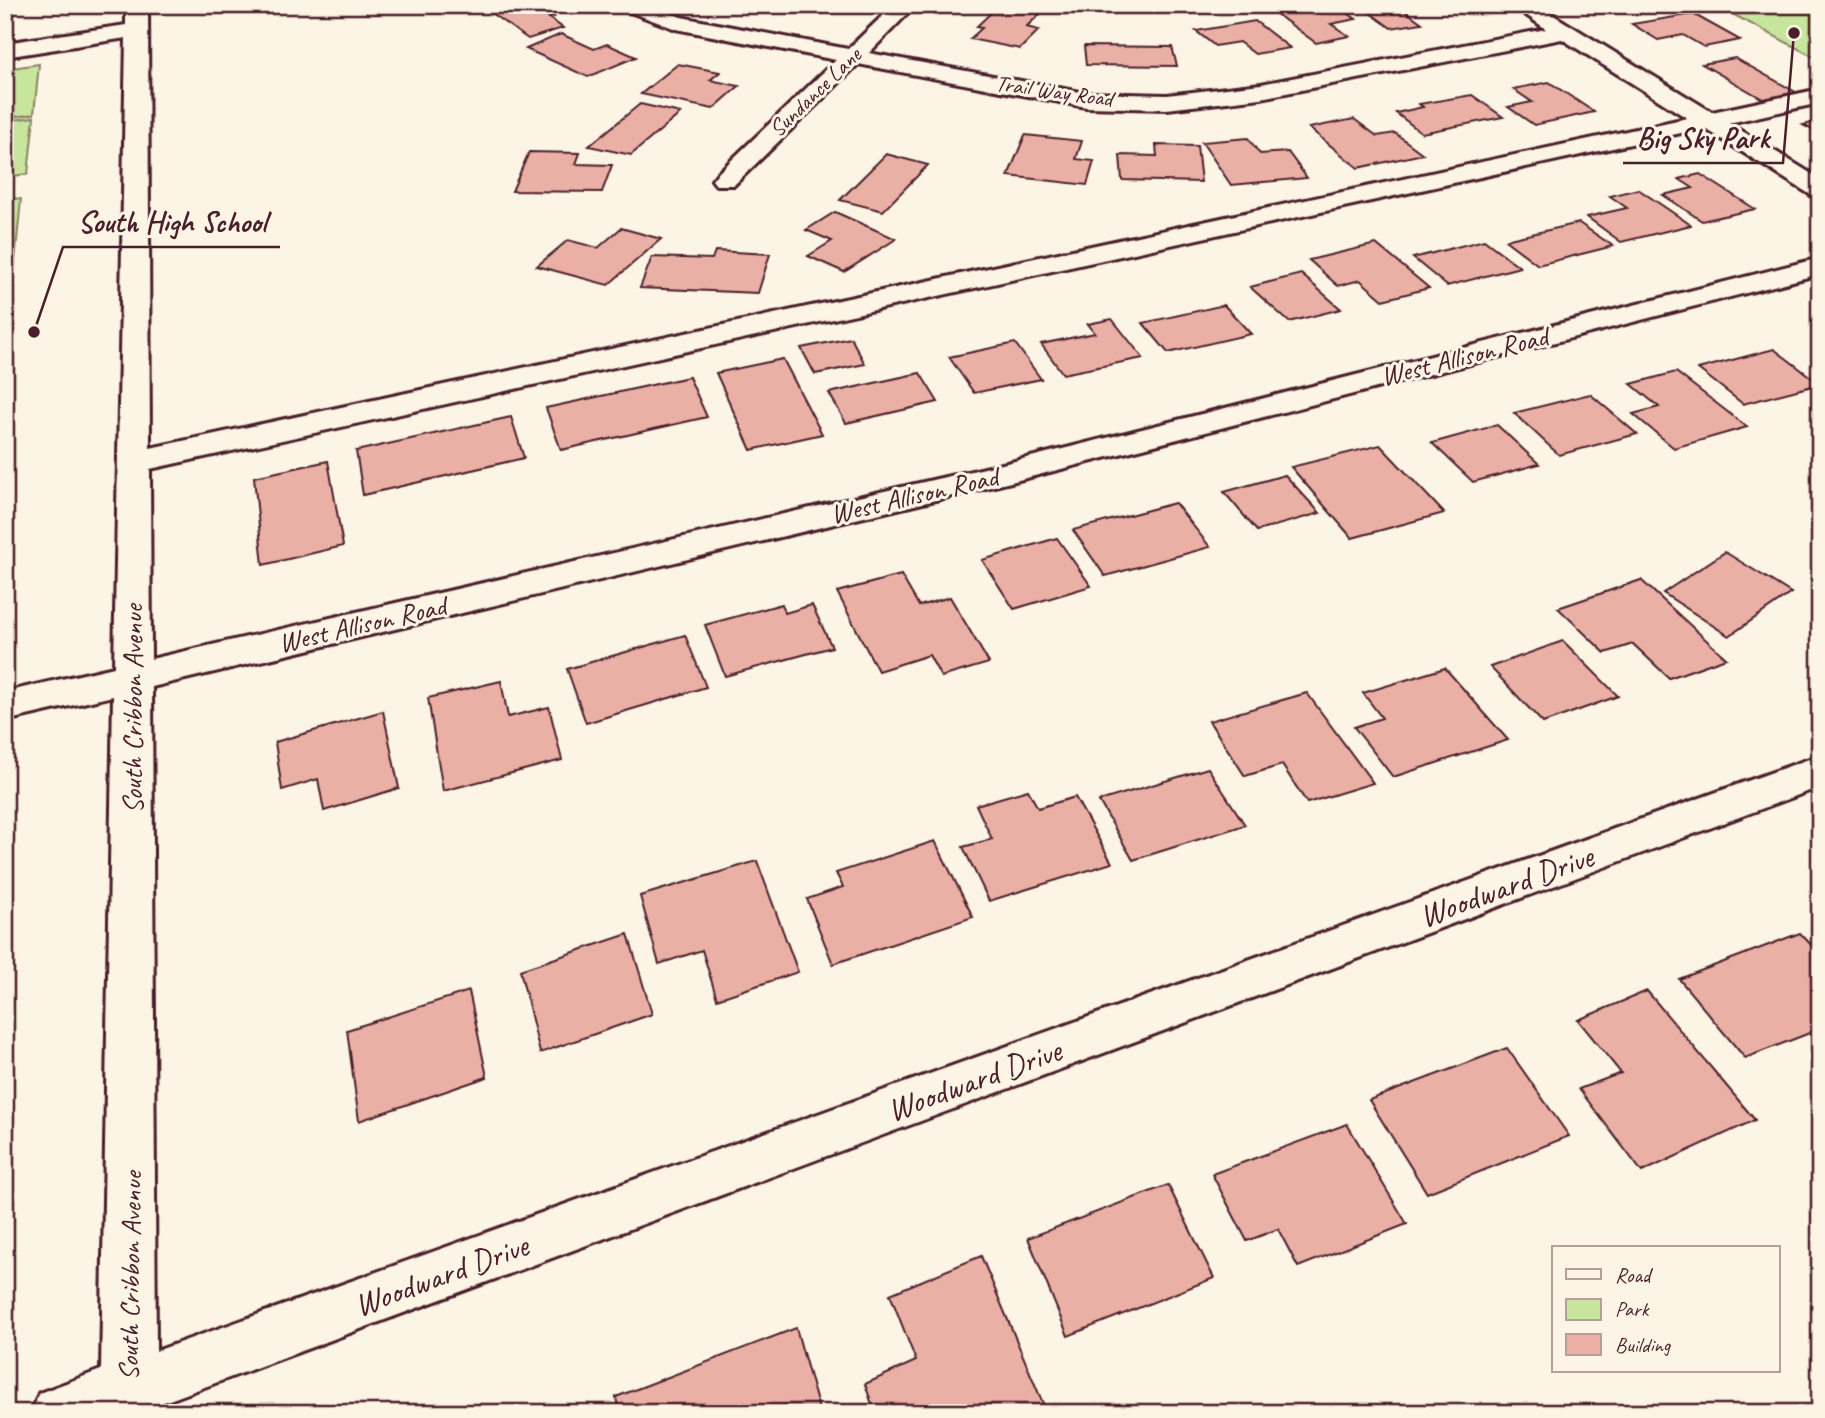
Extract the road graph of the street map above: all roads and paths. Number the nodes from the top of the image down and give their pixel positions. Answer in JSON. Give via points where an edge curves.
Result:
{"nodes":[{"id":1,"x":629,"y":5,"type":"edge"},
{"id":2,"x":906,"y":5,"type":"edge"},
{"id":3,"x":1522,"y":5,"type":"edge"},
{"id":4,"x":137,"y":18,"type":"edge"},
{"id":5,"x":1565,"y":32,"type":"junction"},
{"id":6,"x":5,"y":50,"type":"edge"},
{"id":7,"x":850,"y":58,"type":"junction"},
{"id":8,"x":1820,"y":96,"type":"edge"},
{"id":9,"x":1708,"y":121,"type":"junction"},
{"id":10,"x":725,"y":180,"type":"dead end"},
{"id":11,"x":1820,"y":190,"type":"edge"},
{"id":12,"x":1820,"y":266,"type":"edge"},
{"id":13,"x":134,"y":462,"type":"junction"},
{"id":14,"x":131,"y":678,"type":"junction"},
{"id":15,"x":5,"y":707,"type":"edge"},
{"id":16,"x":1820,"y":771,"type":"edge"},
{"id":17,"x":128,"y":1401,"type":"edge"},
{"id":18,"x":59,"y":1413,"type":"edge"}],
"edges":[{"from":1,"to":7,"type":"street","name":"Trail Way Road","via":[[676,23]]},
{"from":2,"to":7,"type":"street","name":"Sundance Lane"},
{"from":3,"to":5,"type":"street"},
{"from":4,"to":6,"type":"street"},
{"from":4,"to":13,"type":"street","name":"South Cribbon Avenue"},
{"from":5,"to":7,"type":"street","name":"Trail Way Road","via":[[1261,92],[1167,102],[1086,100]]},
{"from":5,"to":9,"type":"street"},
{"from":7,"to":10,"type":"street","name":"Sundance Lane"},
{"from":8,"to":9,"type":"street"},
{"from":9,"to":11,"type":"street"},
{"from":9,"to":13,"type":"street"},
{"from":12,"to":14,"type":"street","name":"West Allison Road","via":[[1011,472]]},
{"from":13,"to":14,"type":"street","name":"South Cribbon Avenue"},
{"from":14,"to":15,"type":"street","name":"West Allison Road"},
{"from":14,"to":17,"type":"street","name":"South Cribbon Avenue"},
{"from":16,"to":17,"type":"street","name":"Woodward Drive"},
{"from":17,"to":18,"type":"street","name":"Woodward Drive"}]}
